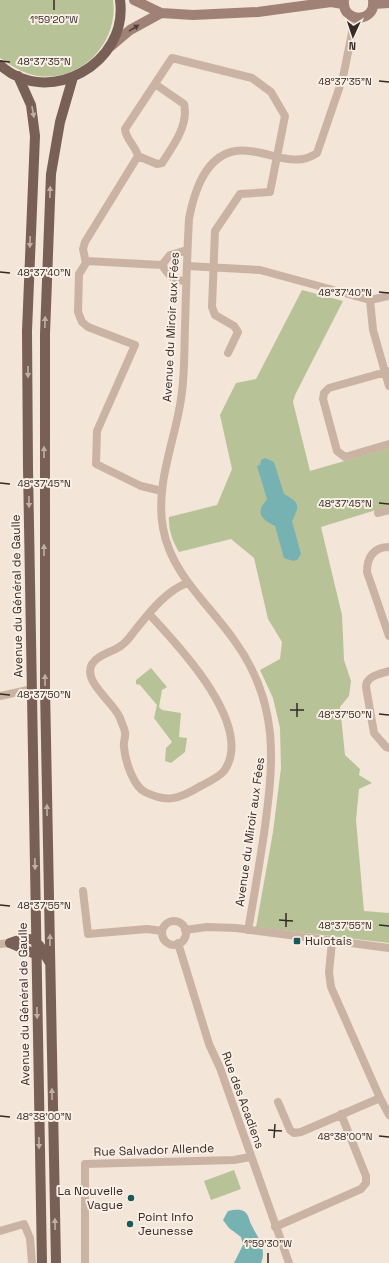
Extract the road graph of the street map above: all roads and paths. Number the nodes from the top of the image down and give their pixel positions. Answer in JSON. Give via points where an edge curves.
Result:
{"nodes":[{"id":1,"x":120,"y":0,"type":"edge"},
{"id":2,"x":134,"y":0,"type":"edge"},
{"id":3,"x":343,"y":2,"type":"edge"},
{"id":4,"x":373,"y":2,"type":"edge"},
{"id":5,"x":389,"y":3,"type":"edge"},
{"id":6,"x":161,"y":14,"type":"junction"},
{"id":7,"x":355,"y":18,"type":"junction"},
{"id":8,"x":110,"y":47,"type":"junction"},
{"id":9,"x":0,"y":65,"type":"edge"},
{"id":10,"x":18,"y":76,"type":"junction"},
{"id":11,"x":73,"y":77,"type":"junction"},
{"id":12,"x":155,"y":84,"type":"junction"},
{"id":13,"x":138,"y":156,"type":"junction"},
{"id":14,"x":278,"y":157,"type":"junction"},
{"id":15,"x":187,"y":250,"type":"junction"},
{"id":16,"x":86,"y":261,"type":"junction"},
{"id":17,"x":162,"y":265,"type":"junction"},
{"id":18,"x":187,"y":266,"type":"junction"},
{"id":19,"x":214,"y":267,"type":"junction"},
{"id":20,"x":186,"y":281,"type":"junction"},
{"id":21,"x":389,"y":296,"type":"edge"},
{"id":22,"x":370,"y":300,"type":"junction"},
{"id":23,"x":228,"y":353,"type":"dead end"},
{"id":24,"x":387,"y":372,"type":"edge"},
{"id":25,"x":389,"y":386,"type":"edge"},
{"id":26,"x":389,"y":444,"type":"edge"},
{"id":27,"x":162,"y":491,"type":"junction"},
{"id":28,"x":389,"y":510,"type":"edge"},
{"id":29,"x":378,"y":513,"type":"dead end"},
{"id":30,"x":389,"y":547,"type":"edge"},
{"id":31,"x":187,"y":583,"type":"junction"},
{"id":32,"x":149,"y":614,"type":"junction"},
{"id":33,"x":389,"y":636,"type":"edge"},
{"id":34,"x":389,"y":670,"type":"edge"},
{"id":35,"x":32,"y":689,"type":"junction"},
{"id":36,"x":0,"y":696,"type":"edge"},
{"id":37,"x":389,"y":748,"type":"edge"},
{"id":38,"x":83,"y":891,"type":"dead end"},
{"id":39,"x":185,"y":930,"type":"junction"},
{"id":40,"x":248,"y":930,"type":"junction"},
{"id":41,"x":162,"y":931,"type":"junction"},
{"id":42,"x":36,"y":940,"type":"junction"},
{"id":43,"x":332,"y":942,"type":"junction"},
{"id":44,"x":178,"y":943,"type":"junction"},
{"id":45,"x":5,"y":944,"type":"edge"},
{"id":46,"x":389,"y":948,"type":"edge"},
{"id":47,"x":35,"y":954,"type":"junction"},
{"id":48,"x":50,"y":963,"type":"junction"},
{"id":49,"x":380,"y":1098,"type":"junction"},
{"id":50,"x":278,"y":1102,"type":"dead end"},
{"id":51,"x":341,"y":1114,"type":"junction"},
{"id":52,"x":389,"y":1115,"type":"edge"},
{"id":53,"x":250,"y":1157,"type":"junction"},
{"id":54,"x":275,"y":1227,"type":"junction"},
{"id":55,"x":0,"y":1231,"type":"edge"},
{"id":56,"x":32,"y":1263,"type":"edge"},
{"id":57,"x":42,"y":1263,"type":"edge"},
{"id":58,"x":56,"y":1263,"type":"edge"},
{"id":59,"x":85,"y":1263,"type":"edge"},
{"id":60,"x":289,"y":1263,"type":"edge"}],
"edges":[{"from":1,"to":8,"type":"main road","via":[[119,26]]},
{"from":2,"to":6,"type":"street"},
{"from":3,"to":6,"type":"street","via":[[239,14]]},
{"from":3,"to":7,"type":"street","via":[[346,13]]},
{"from":4,"to":5,"type":"street"},
{"from":4,"to":7,"type":"street","via":[[369,14]]},
{"from":8,"to":6,"type":"street","one_way":true,"via":[[130,30]]},
{"from":7,"to":14,"type":"street","name":"Avenue du Miroir aux Fées","via":[[343,77],[317,153],[300,160]]},
{"from":8,"to":11,"type":"main road","via":[[88,70]]},
{"from":9,"to":10,"type":"main road"},
{"from":10,"to":11,"type":"main road","via":[[46,82]]},
{"from":10,"to":35,"type":"main road","name":"Avenue du Général de Gaulle","one_way":true,"via":[[31,105],[34,136],[27,332]]},
{"from":48,"to":11,"type":"main road","one_way":true,"via":[[45,681],[44,334],[51,174],[60,122]]},
{"from":12,"to":13,"type":"street","via":[[126,129],[127,139],[136,149]]},
{"from":12,"to":13,"type":"street","via":[[184,104],[179,136],[162,163],[157,164]]},
{"from":12,"to":14,"type":"street","via":[[172,58],[252,78],[271,92],[285,116]]},
{"from":13,"to":16,"type":"street","via":[[85,242],[83,249]]},
{"from":14,"to":15,"type":"street","name":"Avenue du Miroir aux Fées","via":[[235,151],[219,157],[209,166],[192,201]]},
{"from":14,"to":19,"type":"street","via":[[270,192],[240,194],[219,223],[215,231]]},
{"from":15,"to":17,"type":"street","via":[[170,255]]},
{"from":15,"to":18,"type":"street","name":"Avenue du Miroir aux Fées"},
{"from":16,"to":17,"type":"street"},
{"from":16,"to":27,"type":"street","via":[[79,274],[79,318],[88,327],[135,345],[96,431],[96,464],[141,486]]},
{"from":17,"to":20,"type":"street","via":[[171,277]]},
{"from":18,"to":19,"type":"street"},
{"from":18,"to":20,"type":"street","name":"Avenue du Miroir aux Fées"},
{"from":19,"to":22,"type":"street","via":[[260,270]]},
{"from":19,"to":23,"type":"street","via":[[212,307],[215,315],[234,326],[238,332]]},
{"from":20,"to":27,"type":"street","name":"Avenue du Miroir aux Fées","via":[[183,387]]},
{"from":21,"to":22,"type":"street"},
{"from":22,"to":24,"type":"street","via":[[373,330]]},
{"from":24,"to":25,"type":"street"},
{"from":24,"to":26,"type":"street","via":[[329,388],[323,399],[337,451],[345,457]]},
{"from":27,"to":31,"type":"street","name":"Avenue du Miroir aux Fées","via":[[161,517],[165,540],[171,557]]},
{"from":28,"to":29,"type":"street"},
{"from":30,"to":33,"type":"street","via":[[377,548],[367,563]]},
{"from":31,"to":32,"type":"street","via":[[172,591]]},
{"from":31,"to":40,"type":"street","name":"Avenue du Miroir aux Fées","via":[[219,619],[246,658],[260,687],[269,722],[272,755],[270,784]]},
{"from":32,"to":32,"type":"street","via":[[123,645],[97,658],[90,673],[91,680],[119,714],[125,732],[125,755],[135,781],[143,791],[167,800],[180,798],[224,770],[228,762],[230,732],[228,722],[213,693],[178,645]]},
{"from":34,"to":37,"type":"street","via":[[370,678],[366,683],[374,732]]},
{"from":35,"to":36,"type":"street"},
{"from":35,"to":42,"type":"main road","name":"Avenue du Général de Gaulle","one_way":true},
{"from":38,"to":41,"type":"street","via":[[88,934],[147,929]]},
{"from":39,"to":40,"type":"street","via":[[207,927]]},
{"from":39,"to":41,"type":"street","via":[[182,924],[175,921],[165,925]]},
{"from":39,"to":44,"type":"street","via":[[184,938]]},
{"from":40,"to":43,"type":"street"},
{"from":41,"to":44,"type":"street","via":[[167,942]]},
{"from":42,"to":45,"type":"main road","via":[[30,937]]},
{"from":42,"to":47,"type":"main road","name":"Avenue du Général de Gaulle"},
{"from":42,"to":48,"type":"main road"},
{"from":43,"to":46,"type":"street"},
{"from":43,"to":49,"type":"street","via":[[328,972],[331,987]]},
{"from":44,"to":53,"type":"street","name":"Rue des Acadiens","via":[[208,1044],[220,1068]]},
{"from":45,"to":47,"type":"main road"},
{"from":47,"to":57,"type":"main road","name":"Avenue du Général de Gaulle","one_way":true},
{"from":58,"to":48,"type":"main road","one_way":true},
{"from":49,"to":51,"type":"street"},
{"from":49,"to":52,"type":"street"},
{"from":50,"to":51,"type":"street","via":[[290,1130],[294,1133]]},
{"from":51,"to":54,"type":"street","via":[[366,1176],[366,1183],[361,1189]]},
{"from":53,"to":54,"type":"street","name":"Rue des Acadiens"},
{"from":53,"to":59,"type":"street","name":"Rue Salvador Allende","via":[[234,1160],[84,1164]]},
{"from":54,"to":60,"type":"street","name":"Rue des Acadiens"},
{"from":55,"to":56,"type":"street","via":[[24,1224],[30,1238]]}]}
